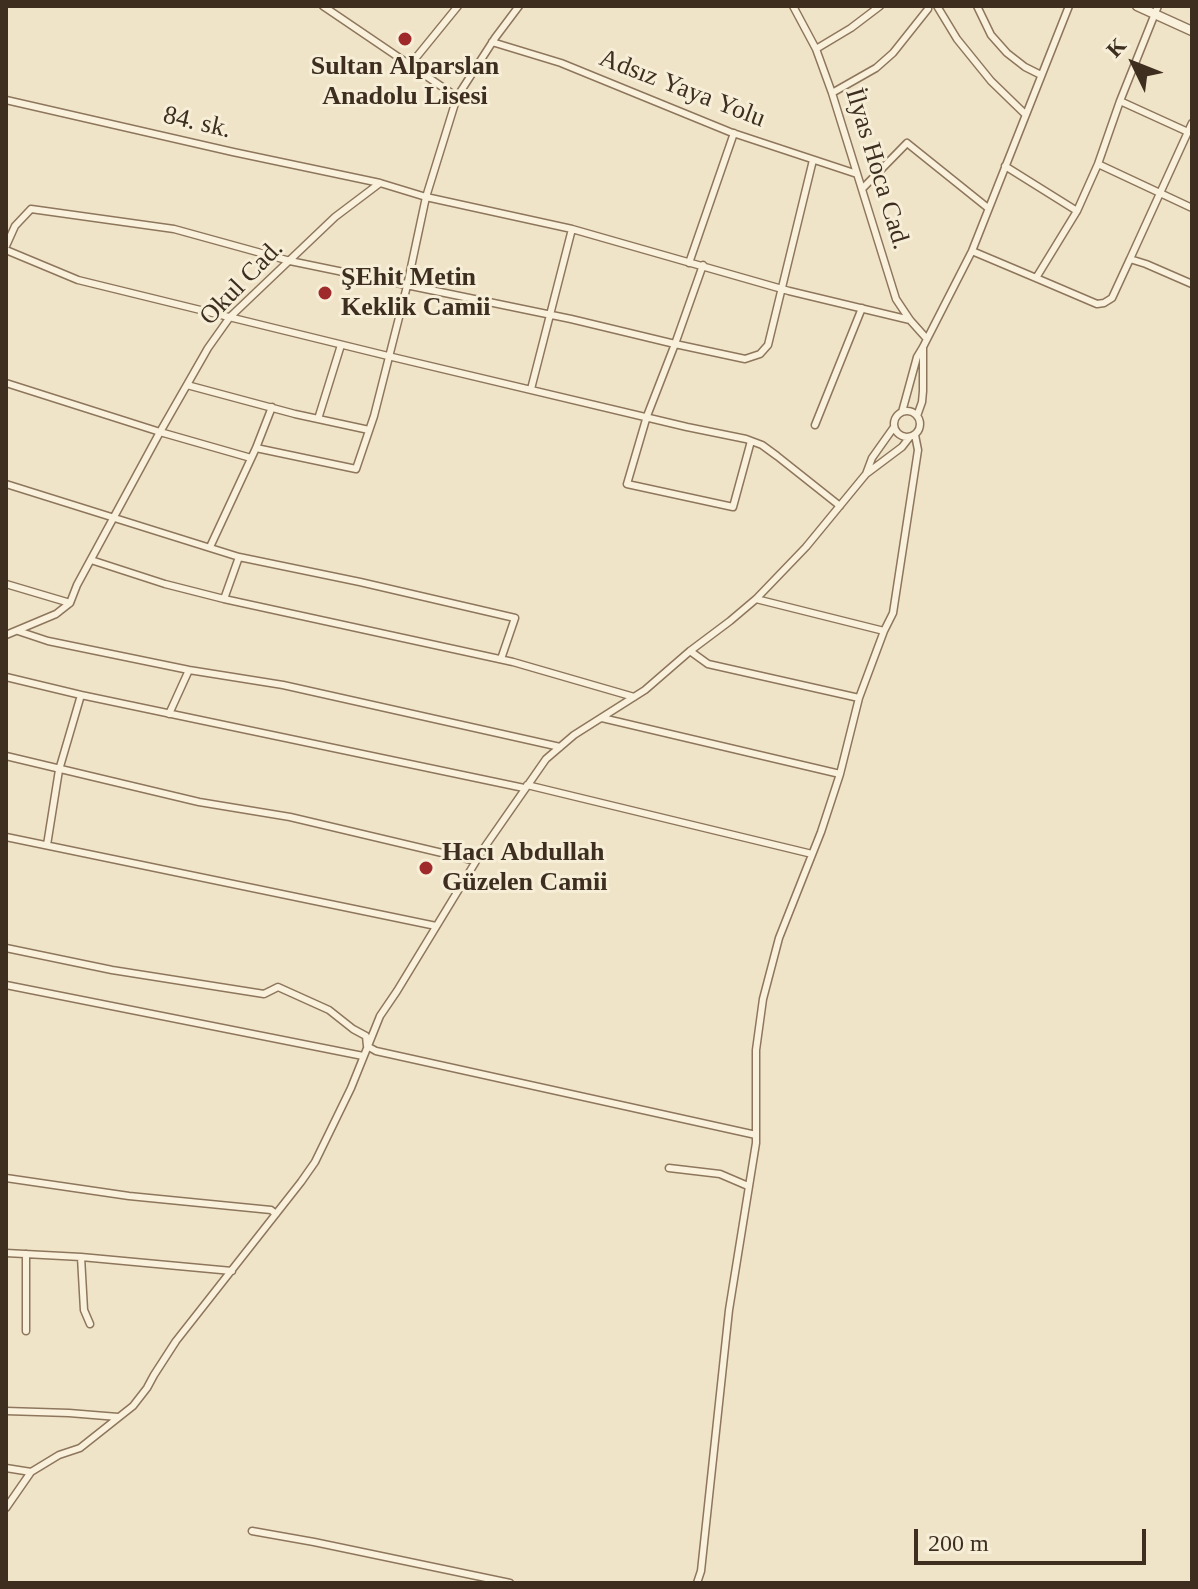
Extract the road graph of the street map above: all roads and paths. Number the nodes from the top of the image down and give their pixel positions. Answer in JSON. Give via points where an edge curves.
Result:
{"nodes":[{"id":1,"x":323,"y":6,"type":"edge"},
{"id":2,"x":458,"y":6,"type":"edge"},
{"id":3,"x":519,"y":6,"type":"edge"},
{"id":4,"x":793,"y":6,"type":"edge"},
{"id":5,"x":880,"y":6,"type":"edge"},
{"id":6,"x":919,"y":6,"type":"edge"},
{"id":7,"x":977,"y":6,"type":"edge"},
{"id":8,"x":1069,"y":6,"type":"edge"},
{"id":9,"x":1137,"y":6,"type":"edge"},
{"id":10,"x":933,"y":7,"type":"edge"},
{"id":11,"x":1156,"y":9,"type":"edge"},
{"id":12,"x":1192,"y":31,"type":"edge"},
{"id":13,"x":492,"y":42,"type":"junction"},
{"id":14,"x":816,"y":49,"type":"junction"},
{"id":15,"x":410,"y":65,"type":"junction"},
{"id":16,"x":1041,"y":75,"type":"junction"},
{"id":17,"x":832,"y":93,"type":"junction"},
{"id":18,"x":457,"y":97,"type":"junction"},
{"id":19,"x":6,"y":100,"type":"edge"},
{"id":20,"x":1120,"y":101,"type":"junction"},
{"id":21,"x":1025,"y":114,"type":"junction"},
{"id":22,"x":1192,"y":123,"type":"edge"},
{"id":23,"x":1188,"y":132,"type":"junction"},
{"id":24,"x":734,"y":133,"type":"junction"},
{"id":25,"x":813,"y":160,"type":"junction"},
{"id":26,"x":1098,"y":164,"type":"junction"},
{"id":27,"x":1005,"y":166,"type":"junction"},
{"id":28,"x":857,"y":174,"type":"junction"},
{"id":29,"x":380,"y":183,"type":"junction"},
{"id":30,"x":862,"y":189,"type":"junction"},
{"id":31,"x":1160,"y":193,"type":"junction"},
{"id":32,"x":426,"y":197,"type":"junction"},
{"id":33,"x":988,"y":208,"type":"junction"},
{"id":34,"x":1192,"y":208,"type":"edge"},
{"id":35,"x":1077,"y":211,"type":"junction"},
{"id":36,"x":6,"y":226,"type":"edge"},
{"id":37,"x":15,"y":226,"type":"junction"},
{"id":38,"x":572,"y":229,"type":"junction"},
{"id":39,"x":6,"y":248,"type":"edge"},
{"id":40,"x":972,"y":251,"type":"junction"},
{"id":41,"x":1130,"y":259,"type":"junction"},
{"id":42,"x":290,"y":261,"type":"junction"},
{"id":43,"x":689,"y":263,"type":"junction"},
{"id":44,"x":703,"y":265,"type":"junction"},
{"id":45,"x":1036,"y":278,"type":"junction"},
{"id":46,"x":1192,"y":284,"type":"edge"},
{"id":47,"x":407,"y":286,"type":"junction"},
{"id":48,"x":783,"y":289,"type":"junction"},
{"id":49,"x":862,"y":308,"type":"junction"},
{"id":50,"x":550,"y":315,"type":"junction"},
{"id":51,"x":230,"y":317,"type":"junction"},
{"id":52,"x":910,"y":320,"type":"junction"},
{"id":53,"x":927,"y":339,"type":"junction"},
{"id":54,"x":675,"y":344,"type":"junction"},
{"id":55,"x":341,"y":345,"type":"junction"},
{"id":56,"x":923,"y":347,"type":"junction"},
{"id":57,"x":388,"y":356,"type":"junction"},
{"id":58,"x":6,"y":383,"type":"edge"},
{"id":59,"x":187,"y":385,"type":"junction"},
{"id":60,"x":531,"y":389,"type":"junction"},
{"id":61,"x":272,"y":407,"type":"junction"},
{"id":62,"x":902,"y":412,"type":"junction"},
{"id":63,"x":647,"y":416,"type":"junction"},
{"id":64,"x":917,"y":416,"type":"junction"},
{"id":65,"x":318,"y":419,"type":"junction"},
{"id":66,"x":815,"y":425,"type":"dead end"},
{"id":67,"x":894,"y":427,"type":"junction"},
{"id":68,"x":369,"y":430,"type":"junction"},
{"id":69,"x":160,"y":432,"type":"junction"},
{"id":70,"x":912,"y":436,"type":"junction"},
{"id":71,"x":751,"y":441,"type":"junction"},
{"id":72,"x":256,"y":448,"type":"junction"},
{"id":73,"x":251,"y":458,"type":"junction"},
{"id":74,"x":866,"y":474,"type":"junction"},
{"id":75,"x":6,"y":484,"type":"edge"},
{"id":76,"x":840,"y":506,"type":"junction"},
{"id":77,"x":114,"y":518,"type":"junction"},
{"id":78,"x":210,"y":547,"type":"junction"},
{"id":79,"x":239,"y":557,"type":"junction"},
{"id":80,"x":91,"y":560,"type":"junction"},
{"id":81,"x":6,"y":584,"type":"edge"},
{"id":82,"x":224,"y":599,"type":"junction"},
{"id":83,"x":756,"y":599,"type":"junction"},
{"id":84,"x":70,"y":603,"type":"junction"},
{"id":85,"x":18,"y":631,"type":"junction"},
{"id":86,"x":884,"y":631,"type":"junction"},
{"id":87,"x":6,"y":635,"type":"edge"},
{"id":88,"x":690,"y":651,"type":"junction"},
{"id":89,"x":501,"y":659,"type":"junction"},
{"id":90,"x":189,"y":670,"type":"junction"},
{"id":91,"x":6,"y":677,"type":"edge"},
{"id":92,"x":81,"y":695,"type":"junction"},
{"id":93,"x":634,"y":697,"type":"junction"},
{"id":94,"x":859,"y":698,"type":"junction"},
{"id":95,"x":169,"y":714,"type":"junction"},
{"id":96,"x":602,"y":718,"type":"junction"},
{"id":97,"x":560,"y":747,"type":"junction"},
{"id":98,"x":6,"y":756,"type":"edge"},
{"id":99,"x":59,"y":770,"type":"junction"},
{"id":100,"x":840,"y":774,"type":"junction"},
{"id":101,"x":526,"y":786,"type":"junction"},
{"id":102,"x":6,"y":837,"type":"edge"},
{"id":103,"x":47,"y":845,"type":"junction"},
{"id":104,"x":812,"y":854,"type":"junction"},
{"id":105,"x":476,"y":861,"type":"junction"},
{"id":106,"x":436,"y":926,"type":"junction"},
{"id":107,"x":6,"y":948,"type":"edge"},
{"id":108,"x":6,"y":985,"type":"edge"},
{"id":109,"x":367,"y":1046,"type":"junction"},
{"id":110,"x":363,"y":1056,"type":"junction"},
{"id":111,"x":756,"y":1135,"type":"junction"},
{"id":112,"x":669,"y":1168,"type":"dead end"},
{"id":113,"x":6,"y":1178,"type":"edge"},
{"id":114,"x":748,"y":1186,"type":"junction"},
{"id":115,"x":276,"y":1214,"type":"junction"},
{"id":116,"x":6,"y":1253,"type":"edge"},
{"id":117,"x":26,"y":1254,"type":"junction"},
{"id":118,"x":81,"y":1257,"type":"junction"},
{"id":119,"x":232,"y":1271,"type":"junction"},
{"id":120,"x":90,"y":1324,"type":"dead end"},
{"id":121,"x":26,"y":1331,"type":"dead end"},
{"id":122,"x":6,"y":1411,"type":"edge"},
{"id":123,"x":119,"y":1417,"type":"junction"},
{"id":124,"x":6,"y":1468,"type":"edge"},
{"id":125,"x":31,"y":1472,"type":"junction"},
{"id":126,"x":6,"y":1508,"type":"edge"},
{"id":127,"x":252,"y":1531,"type":"dead end"},
{"id":128,"x":510,"y":1583,"type":"edge"},
{"id":129,"x":697,"y":1583,"type":"edge"}],
"edges":[{"from":1,"to":15,"type":"street"},
{"from":2,"to":15,"type":"street"},
{"from":3,"to":13,"type":"street"},
{"from":4,"to":14,"type":"street","name":"İlyas Hoca Cad."},
{"from":5,"to":14,"type":"street"},
{"from":6,"to":10,"type":"street"},
{"from":7,"to":16,"type":"street","via":[[1007,53]]},
{"from":8,"to":16,"type":"street"},
{"from":9,"to":11,"type":"street"},
{"from":10,"to":17,"type":"street","via":[[876,68]]},
{"from":10,"to":21,"type":"street","via":[[991,81]]},
{"from":11,"to":12,"type":"street"},
{"from":11,"to":20,"type":"street"},
{"from":13,"to":18,"type":"street"},
{"from":13,"to":24,"type":"street","name":"Adsız Yaya Yolu","via":[[561,63]]},
{"from":14,"to":17,"type":"street","name":"İlyas Hoca Cad."},
{"from":15,"to":18,"type":"street"},
{"from":16,"to":21,"type":"street"},
{"from":17,"to":28,"type":"street","name":"İlyas Hoca Cad."},
{"from":18,"to":32,"type":"street"},
{"from":19,"to":29,"type":"street","name":"84. sk."},
{"from":20,"to":23,"type":"street"},
{"from":20,"to":26,"type":"street"},
{"from":21,"to":27,"type":"street"},
{"from":22,"to":23,"type":"street"},
{"from":23,"to":31,"type":"street"},
{"from":24,"to":25,"type":"street","name":"Adsız Yaya Yolu"},
{"from":24,"to":43,"type":"street"},
{"from":25,"to":28,"type":"street","name":"Adsız Yaya Yolu"},
{"from":25,"to":48,"type":"street"},
{"from":26,"to":31,"type":"street"},
{"from":26,"to":35,"type":"street"},
{"from":27,"to":33,"type":"street"},
{"from":27,"to":35,"type":"street"},
{"from":28,"to":30,"type":"street","name":"İlyas Hoca Cad."},
{"from":29,"to":32,"type":"street"},
{"from":29,"to":42,"type":"street","name":"Okul Cad."},
{"from":30,"to":33,"type":"street","via":[[907,143]]},
{"from":30,"to":52,"type":"street","name":"İlyas Hoca Cad.","via":[[896,299]]},
{"from":31,"to":34,"type":"street"},
{"from":31,"to":41,"type":"street"},
{"from":32,"to":38,"type":"street"},
{"from":32,"to":47,"type":"street"},
{"from":33,"to":40,"type":"street"},
{"from":35,"to":45,"type":"street"},
{"from":36,"to":37,"type":"street"},
{"from":37,"to":39,"type":"street"},
{"from":37,"to":42,"type":"street","via":[[31,209],[174,229]]},
{"from":38,"to":43,"type":"street"},
{"from":38,"to":50,"type":"street"},
{"from":39,"to":51,"type":"street","via":[[78,280]]},
{"from":40,"to":45,"type":"street"},
{"from":40,"to":53,"type":"street"},
{"from":41,"to":45,"type":"street","via":[[1112,298],[1104,303]]},
{"from":41,"to":46,"type":"street"},
{"from":42,"to":47,"type":"street"},
{"from":42,"to":51,"type":"street","name":"Okul Cad."},
{"from":43,"to":44,"type":"street"},
{"from":44,"to":48,"type":"street"},
{"from":44,"to":54,"type":"street"},
{"from":47,"to":50,"type":"street"},
{"from":47,"to":57,"type":"street"},
{"from":48,"to":49,"type":"street"},
{"from":48,"to":54,"type":"street","via":[[768,345],[753,358]]},
{"from":49,"to":52,"type":"street"},
{"from":49,"to":66,"type":"street"},
{"from":50,"to":54,"type":"street"},
{"from":50,"to":60,"type":"street"},
{"from":51,"to":55,"type":"street"},
{"from":51,"to":59,"type":"street","name":"Okul Cad."},
{"from":52,"to":53,"type":"street","name":"İlyas Hoca Cad."},
{"from":53,"to":56,"type":"street"},
{"from":54,"to":63,"type":"street"},
{"from":55,"to":57,"type":"street"},
{"from":55,"to":65,"type":"street"},
{"from":56,"to":62,"type":"street"},
{"from":56,"to":64,"type":"street"},
{"from":57,"to":60,"type":"street"},
{"from":57,"to":68,"type":"street"},
{"from":58,"to":69,"type":"street"},
{"from":59,"to":61,"type":"street"},
{"from":59,"to":69,"type":"street","name":"Okul Cad."},
{"from":60,"to":63,"type":"street"},
{"from":61,"to":65,"type":"street"},
{"from":61,"to":72,"type":"street"},
{"from":62,"to":64,"type":"street"},
{"from":62,"to":67,"type":"street"},
{"from":63,"to":71,"type":"street"},
{"from":63,"to":71,"type":"street","via":[[627,484],[733,507]]},
{"from":64,"to":70,"type":"street","via":[[920,426]]},
{"from":65,"to":68,"type":"street"},
{"from":67,"to":70,"type":"street","via":[[899,435]]},
{"from":67,"to":74,"type":"street"},
{"from":68,"to":72,"type":"street","via":[[356,469]]},
{"from":69,"to":73,"type":"street"},
{"from":69,"to":77,"type":"street","name":"Okul Cad."},
{"from":70,"to":74,"type":"street"},
{"from":70,"to":86,"type":"street","via":[[918,450],[893,613]]},
{"from":71,"to":76,"type":"street"},
{"from":72,"to":73,"type":"street"},
{"from":73,"to":78,"type":"street"},
{"from":74,"to":76,"type":"street"},
{"from":75,"to":77,"type":"street"},
{"from":76,"to":83,"type":"street"},
{"from":77,"to":78,"type":"street"},
{"from":77,"to":80,"type":"street","name":"Okul Cad."},
{"from":78,"to":79,"type":"street"},
{"from":79,"to":82,"type":"street"},
{"from":79,"to":89,"type":"street","via":[[515,618]]},
{"from":80,"to":82,"type":"street"},
{"from":80,"to":84,"type":"street","name":"Okul Cad."},
{"from":81,"to":84,"type":"street"},
{"from":82,"to":89,"type":"street"},
{"from":83,"to":86,"type":"street"},
{"from":83,"to":88,"type":"street"},
{"from":84,"to":85,"type":"street"},
{"from":85,"to":87,"type":"street"},
{"from":85,"to":90,"type":"street"},
{"from":86,"to":94,"type":"street"},
{"from":88,"to":93,"type":"street"},
{"from":88,"to":94,"type":"street","via":[[708,664]]},
{"from":89,"to":93,"type":"street"},
{"from":90,"to":95,"type":"street"},
{"from":90,"to":97,"type":"street","via":[[283,685]]},
{"from":91,"to":92,"type":"street"},
{"from":92,"to":95,"type":"street"},
{"from":92,"to":99,"type":"street"},
{"from":93,"to":96,"type":"street"},
{"from":94,"to":100,"type":"street"},
{"from":95,"to":101,"type":"street"},
{"from":96,"to":97,"type":"street"},
{"from":96,"to":100,"type":"street"},
{"from":97,"to":101,"type":"street"},
{"from":98,"to":99,"type":"street"},
{"from":99,"to":103,"type":"street"},
{"from":99,"to":105,"type":"street"},
{"from":100,"to":104,"type":"street"},
{"from":101,"to":104,"type":"street"},
{"from":101,"to":105,"type":"street"},
{"from":102,"to":103,"type":"street"},
{"from":103,"to":106,"type":"street"},
{"from":104,"to":111,"type":"street","via":[[779,938],[763,999],[756,1050]]},
{"from":105,"to":106,"type":"street"},
{"from":106,"to":109,"type":"street"},
{"from":107,"to":109,"type":"street","via":[[264,994],[278,987],[329,1010],[366,1036]]},
{"from":108,"to":110,"type":"street"},
{"from":109,"to":110,"type":"street"},
{"from":109,"to":111,"type":"street"},
{"from":110,"to":115,"type":"street","via":[[315,1162]]},
{"from":111,"to":114,"type":"street"},
{"from":112,"to":114,"type":"street","via":[[720,1174]]},
{"from":113,"to":115,"type":"street"},
{"from":114,"to":129,"type":"street"},
{"from":115,"to":119,"type":"street"},
{"from":116,"to":117,"type":"street"},
{"from":117,"to":118,"type":"street"},
{"from":117,"to":121,"type":"street"},
{"from":118,"to":119,"type":"street"},
{"from":118,"to":120,"type":"street","via":[[84,1310]]},
{"from":119,"to":123,"type":"street","via":[[176,1341],[147,1388]]},
{"from":122,"to":123,"type":"street"},
{"from":123,"to":125,"type":"street","via":[[80,1448]]},
{"from":124,"to":125,"type":"street"},
{"from":125,"to":126,"type":"street"},
{"from":127,"to":128,"type":"street"}]}
